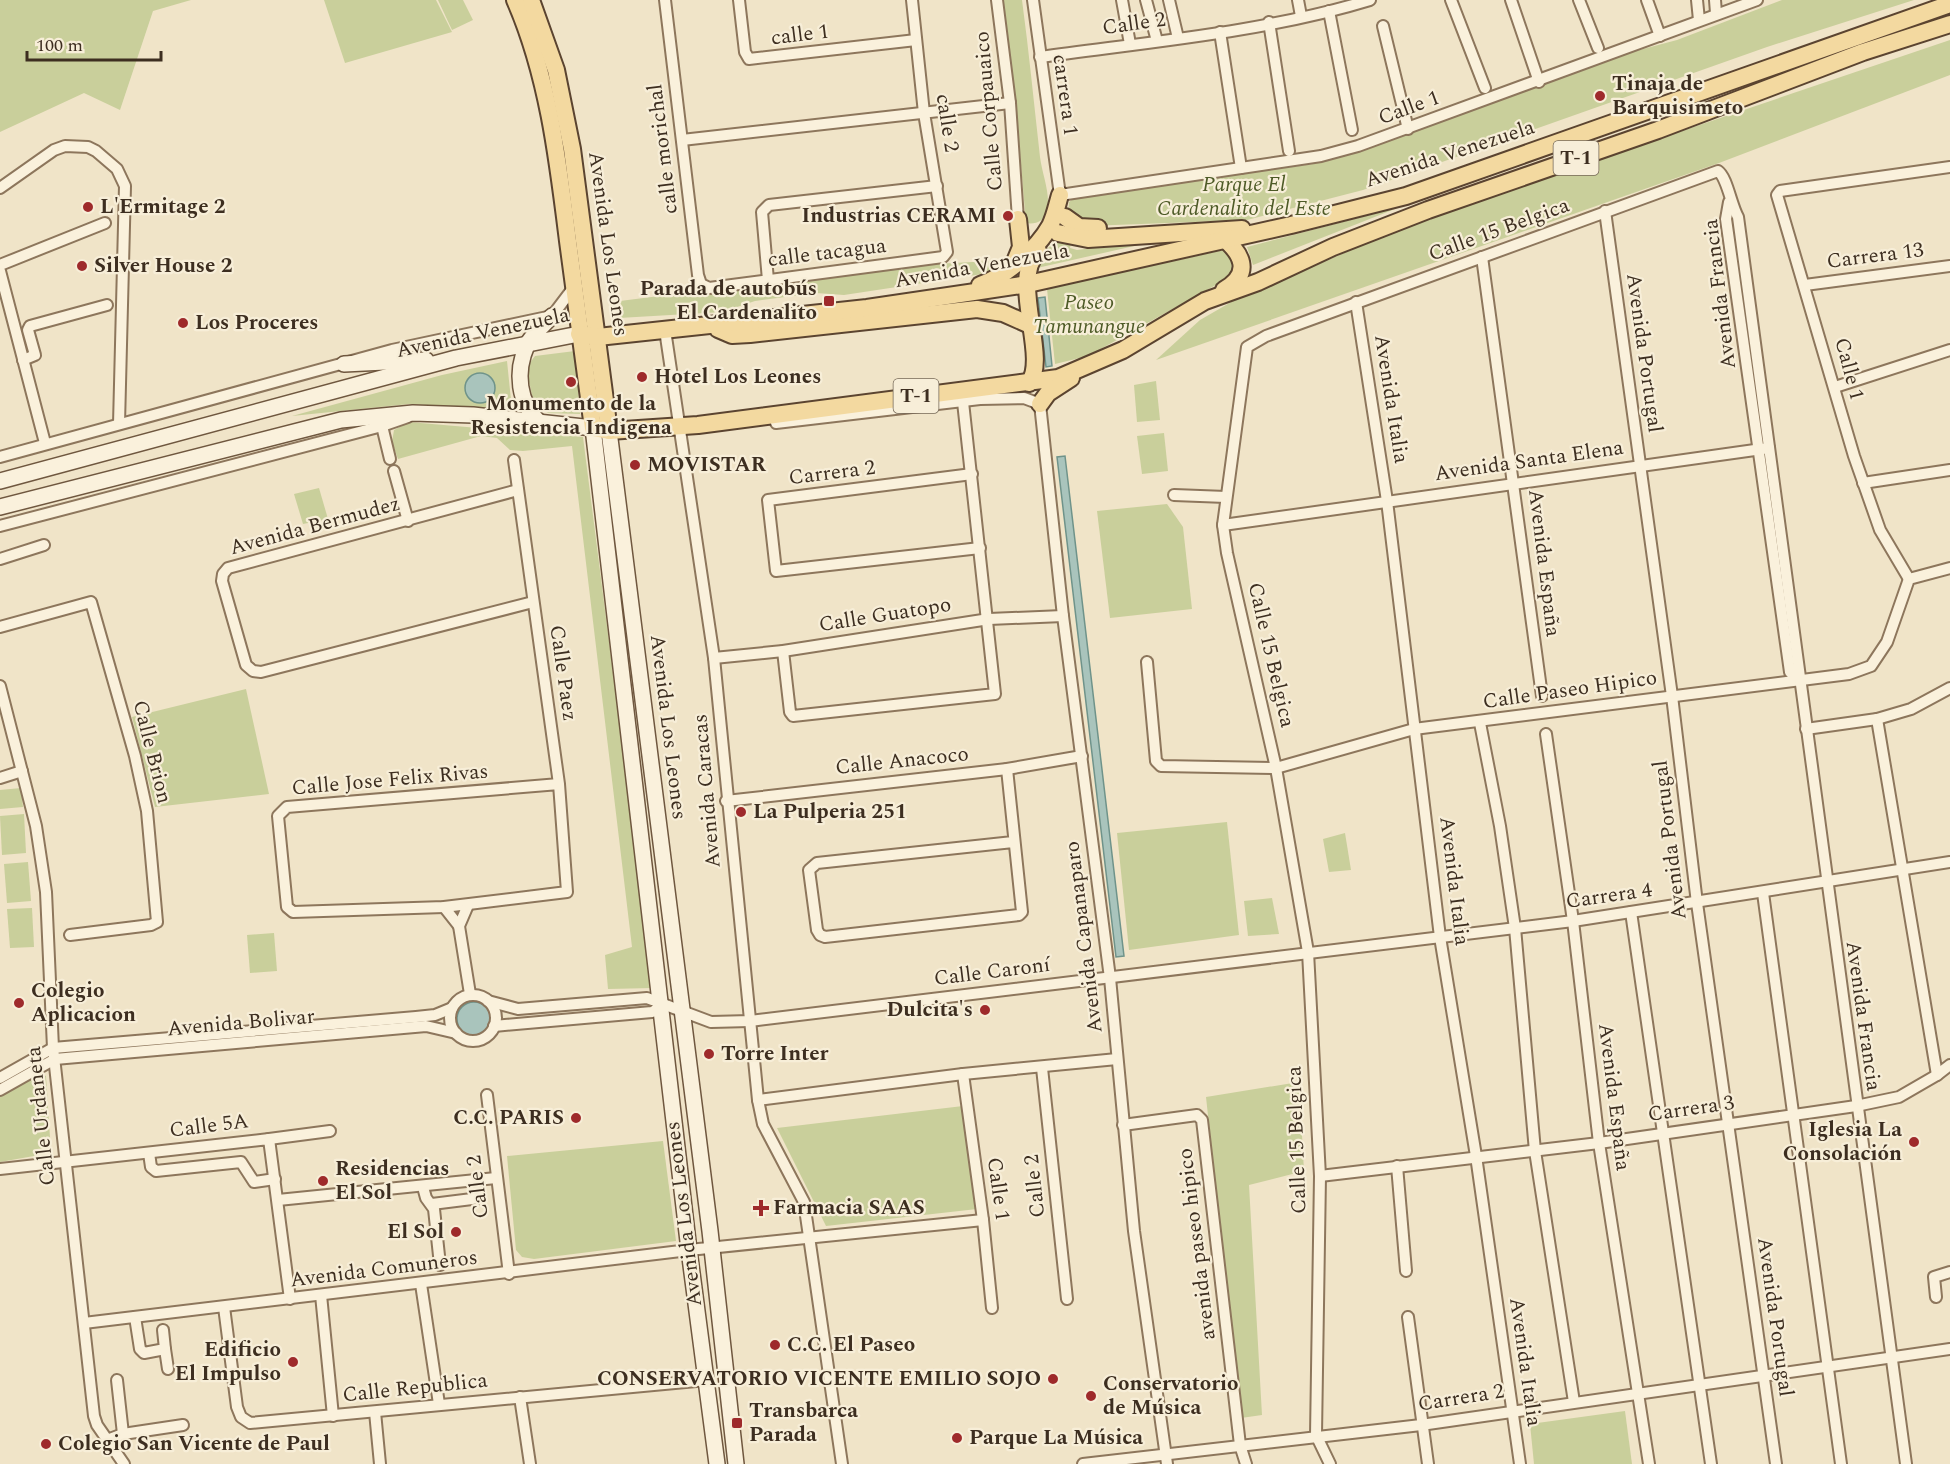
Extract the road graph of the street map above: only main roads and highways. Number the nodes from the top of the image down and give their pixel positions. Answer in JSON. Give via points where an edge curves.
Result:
{"nodes":[{"id":1,"x":515,"y":0,"type":"edge"},
{"id":2,"x":531,"y":0,"type":"edge"},
{"id":3,"x":1950,"y":4,"type":"edge"},
{"id":4,"x":1950,"y":24,"type":"edge"},
{"id":5,"x":1065,"y":217,"type":"junction"},
{"id":6,"x":1018,"y":219,"type":"road end"},
{"id":7,"x":1058,"y":233,"type":"junction"},
{"id":8,"x":1213,"y":233,"type":"junction"},
{"id":9,"x":1012,"y":267,"type":"junction"},
{"id":10,"x":1028,"y":284,"type":"junction"},
{"id":11,"x":1205,"y":301,"type":"junction"},
{"id":12,"x":867,"y":308,"type":"junction"},
{"id":13,"x":1030,"y":325,"type":"junction"},
{"id":14,"x":713,"y":326,"type":"junction"},
{"id":15,"x":579,"y":334,"type":"junction"},
{"id":16,"x":598,"y":337,"type":"junction"},
{"id":17,"x":1094,"y":365,"type":"junction"},
{"id":18,"x":1029,"y":383,"type":"junction"},
{"id":19,"x":1040,"y":404,"type":"road end"},
{"id":20,"x":601,"y":429,"type":"junction"}],
"edges":[{"from":1,"to":15,"type":"main road","name":"Avenida Los Leones","via":[[540,75],[558,164]]},
{"from":2,"to":16,"type":"main road","name":"Avenida Los Leones","via":[[556,70],[565,115]]},
{"from":3,"to":8,"type":"main road","name":"Avenida Venezuela","number":"T-1","via":[[1406,196],[1291,225]]},
{"from":4,"to":11,"type":"main road","name":"Avenida Venezuela","number":"T-1","via":[[1428,210]]},
{"from":5,"to":7,"type":"main road"},
{"from":5,"to":8,"type":"main road","via":[[1073,225],[1089,228],[1146,226]]},
{"from":5,"to":9,"type":"main road","via":[[1060,195],[1049,227]]},
{"from":6,"to":9,"type":"main road","via":[[1021,247]]},
{"from":7,"to":8,"type":"main road","via":[[1088,239]]},
{"from":7,"to":10,"type":"main road","via":[[1031,258]]},
{"from":8,"to":10,"type":"main road","name":"Avenida Venezuela"},
{"from":8,"to":11,"type":"main road","via":[[1238,251],[1242,271],[1232,285]]},
{"from":9,"to":12,"type":"main road","via":[[982,285]]},
{"from":10,"to":12,"type":"main road","name":"Avenida Venezuela"},
{"from":10,"to":13,"type":"main road"},
{"from":11,"to":17,"type":"main road","name":"Avenida Venezuela","number":"T-1"},
{"from":12,"to":14,"type":"main road","name":"Avenida Venezuela"},
{"from":13,"to":14,"type":"main road","via":[[1003,313],[977,309],[750,334],[732,335]]},
{"from":13,"to":18,"type":"main road","via":[[1035,374]]},
{"from":14,"to":16,"type":"main road","name":"Avenida Venezuela"},
{"from":15,"to":16,"type":"main road","name":"Avenida Venezuela"},
{"from":15,"to":20,"type":"main road","name":"Avenida Los Leones"},
{"from":16,"to":20,"type":"main road","name":"Avenida Los Leones"},
{"from":17,"to":18,"type":"main road","name":"Avenida Venezuela","number":"T-1"},
{"from":17,"to":19,"type":"main road","via":[[1048,393]]},
{"from":18,"to":20,"type":"main road","name":"Avenida Venezuela","number":"T-1","via":[[698,425]]}]}
